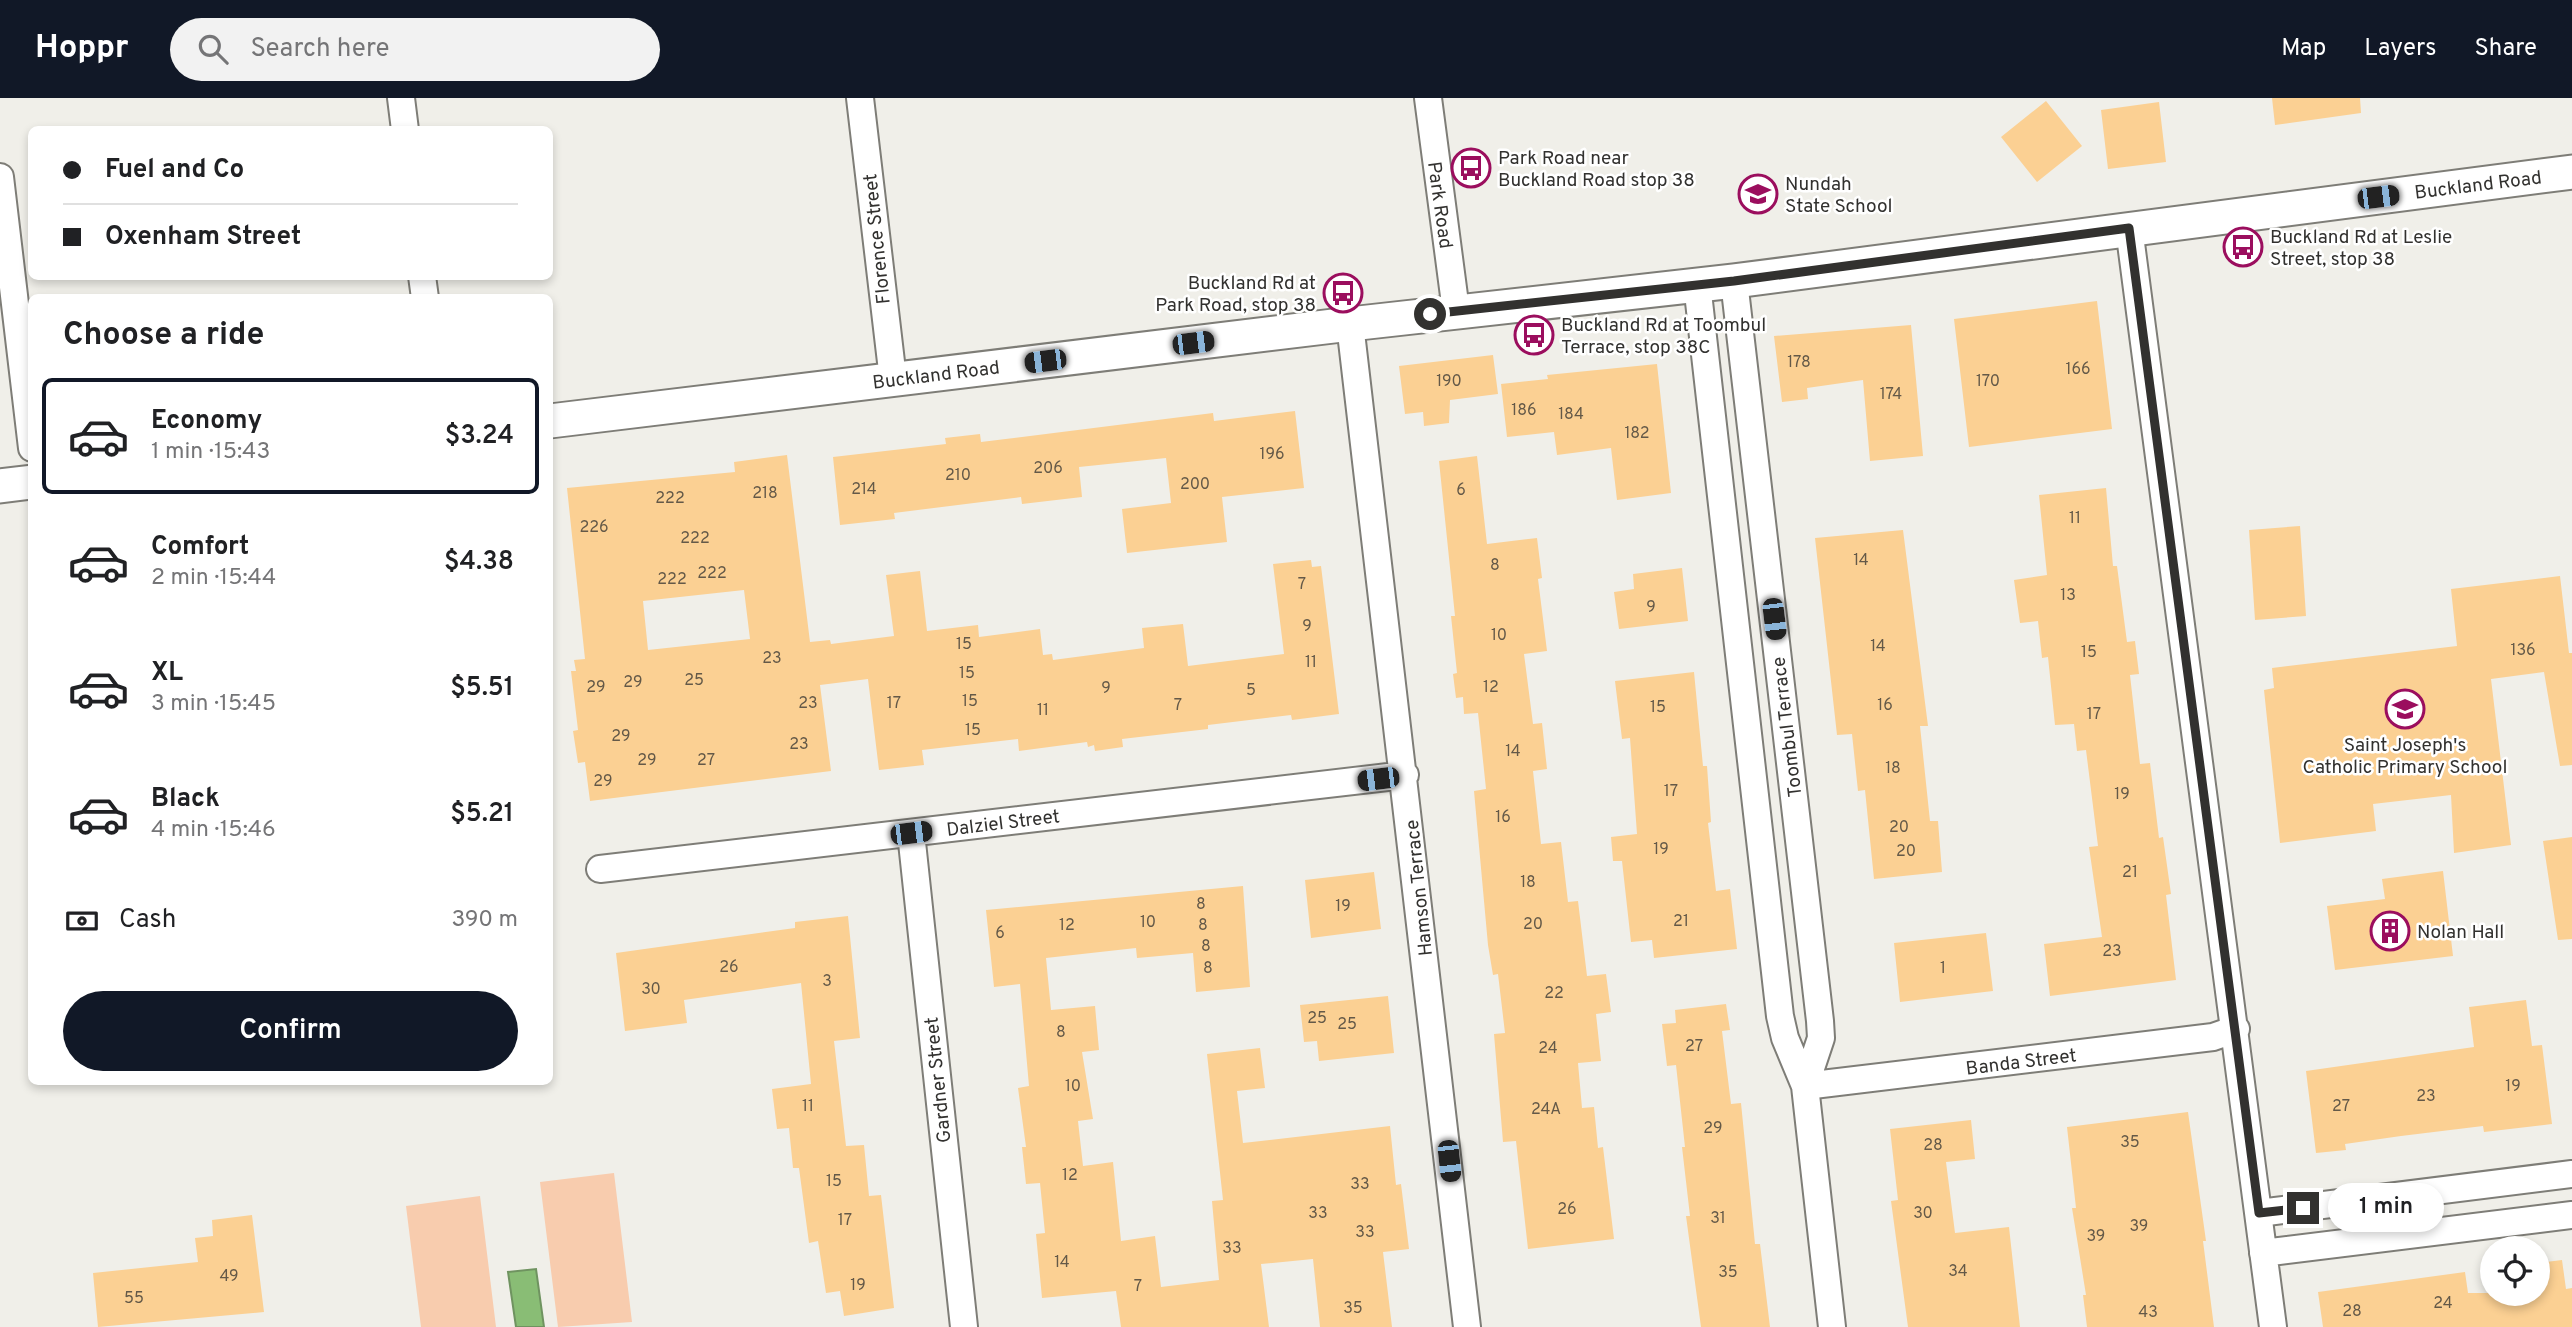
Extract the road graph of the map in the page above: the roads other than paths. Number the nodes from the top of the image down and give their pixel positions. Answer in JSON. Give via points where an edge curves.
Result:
{"nodes":[{"id":1,"x":401,"y":98,"type":"edge"},
{"id":2,"x":860,"y":98,"type":"edge"},
{"id":3,"x":1428,"y":98,"type":"edge"},
{"id":4,"x":404,"y":126,"type":"edge"},
{"id":5,"x":2572,"y":172,"type":"edge"},
{"id":6,"x":0,"y":177,"type":"edge"},
{"id":7,"x":2129,"y":228,"type":"junction"},
{"id":8,"x":1734,"y":281,"type":"junction"},
{"id":9,"x":1697,"y":284,"type":"junction"},
{"id":10,"x":1456,"y":312,"type":"junction"},
{"id":11,"x":1350,"y":324,"type":"junction"},
{"id":12,"x":893,"y":379,"type":"junction"},
{"id":13,"x":28,"y":413,"type":"edge"},
{"id":14,"x":553,"y":421,"type":"edge"},
{"id":15,"x":28,"y":482,"type":"edge"},
{"id":16,"x":0,"y":486,"type":"edge"},
{"id":17,"x":1405,"y":775,"type":"junction"},
{"id":18,"x":911,"y":833,"type":"junction"},
{"id":19,"x":600,"y":869,"type":"dead end"},
{"id":20,"x":2236,"y":1029,"type":"junction"},
{"id":21,"x":1805,"y":1086,"type":"junction"},
{"id":22,"x":2572,"y":1174,"type":"edge"},
{"id":23,"x":2259,"y":1213,"type":"junction"},
{"id":24,"x":2572,"y":1215,"type":"edge"},
{"id":25,"x":2263,"y":1253,"type":"junction"},
{"id":26,"x":964,"y":1327,"type":"edge"},
{"id":27,"x":1467,"y":1327,"type":"edge"},
{"id":28,"x":1832,"y":1327,"type":"edge"},
{"id":29,"x":2273,"y":1327,"type":"edge"}],
"edges":[{"from":1,"to":4,"type":"street"},
{"from":2,"to":12,"type":"street","name":"Florence Street"},
{"from":3,"to":10,"type":"street","name":"Park Road"},
{"from":5,"to":7,"type":"street","name":"Buckland Road"},
{"from":6,"to":13,"type":"street"},
{"from":7,"to":8,"type":"street","name":"Buckland Road"},
{"from":7,"to":20,"type":"street"},
{"from":8,"to":9,"type":"street","name":"Buckland Road"},
{"from":8,"to":21,"type":"street","name":"Toombul Terrace","via":[[1820,1021],[1821,1038]]},
{"from":9,"to":10,"type":"street","name":"Buckland Road"},
{"from":9,"to":21,"type":"street","name":"Toombul Terrace","via":[[1780,1016],[1784,1038]]},
{"from":10,"to":11,"type":"street","name":"Buckland Road"},
{"from":11,"to":12,"type":"street","name":"Buckland Road"},
{"from":11,"to":17,"type":"street","name":"Hamson Terrace"},
{"from":12,"to":14,"type":"street","name":"Buckland Road"},
{"from":15,"to":16,"type":"street"},
{"from":17,"to":18,"type":"street","name":"Dalziel Street"},
{"from":17,"to":27,"type":"street","name":"Hamson Terrace"},
{"from":18,"to":19,"type":"street","name":"Dalziel Street"},
{"from":18,"to":26,"type":"street","name":"Gardner Street"},
{"from":20,"to":21,"type":"street","name":"Banda Street","via":[[2213,1037]]},
{"from":20,"to":23,"type":"street"},
{"from":21,"to":28,"type":"street","name":"Toombul Terrace"},
{"from":22,"to":23,"type":"street"},
{"from":23,"to":25,"type":"street"},
{"from":24,"to":25,"type":"street"},
{"from":25,"to":29,"type":"street"}]}
